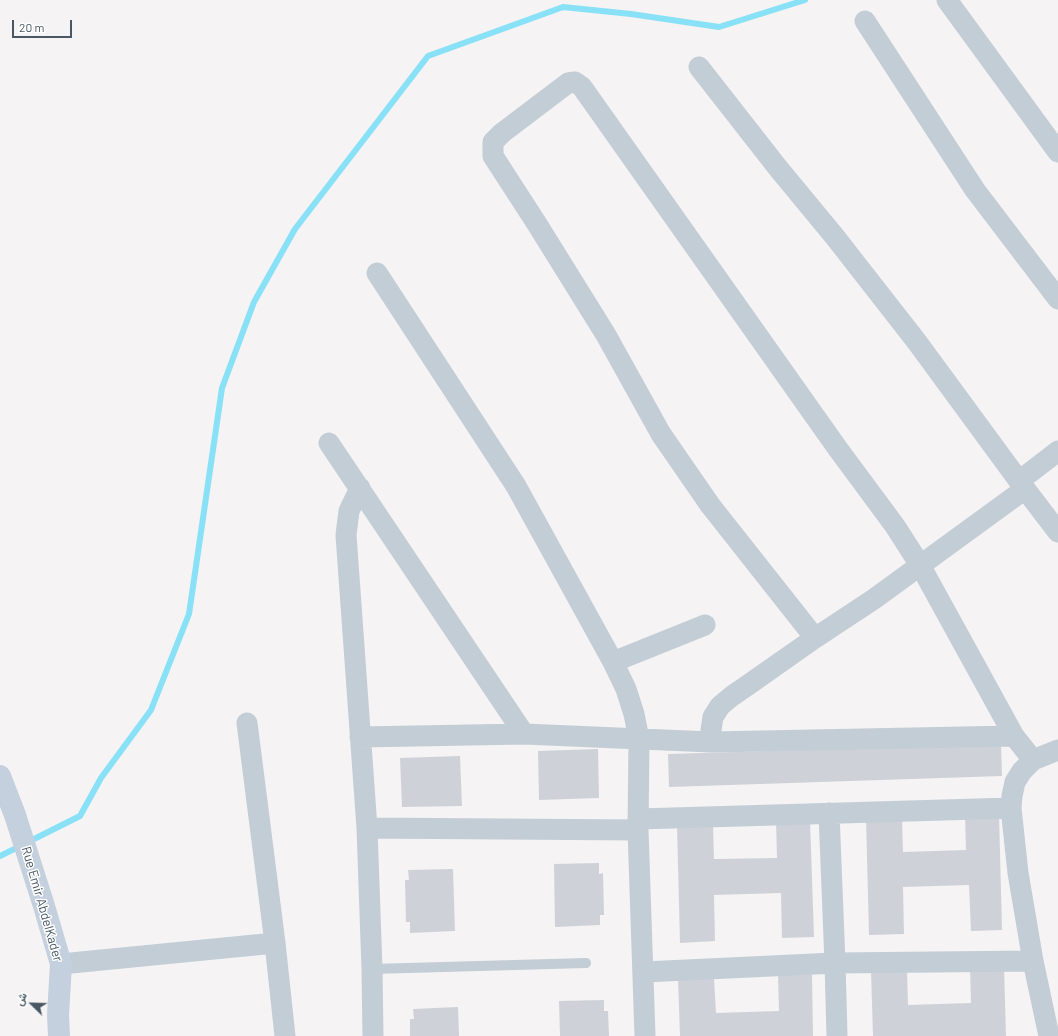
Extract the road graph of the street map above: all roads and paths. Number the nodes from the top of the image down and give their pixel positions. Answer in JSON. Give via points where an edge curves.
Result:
{"nodes":[{"id":1,"x":947,"y":0,"type":"edge"},
{"id":2,"x":865,"y":22,"type":"dead end"},
{"id":3,"x":699,"y":67,"type":"dead end"},
{"id":4,"x":1058,"y":152,"type":"edge"},
{"id":5,"x":377,"y":273,"type":"dead end"},
{"id":6,"x":1058,"y":299,"type":"edge"},
{"id":7,"x":330,"y":443,"type":"dead end"},
{"id":8,"x":1058,"y":451,"type":"edge"},
{"id":9,"x":1022,"y":485,"type":"junction"},
{"id":10,"x":360,"y":488,"type":"junction"},
{"id":11,"x":1058,"y":532,"type":"edge"},
{"id":12,"x":920,"y":565,"type":"junction"},
{"id":13,"x":705,"y":625,"type":"dead end"},
{"id":14,"x":815,"y":638,"type":"junction"},
{"id":15,"x":613,"y":662,"type":"junction"},
{"id":16,"x":247,"y":723,"type":"dead end"},
{"id":17,"x":524,"y":734,"type":"junction"},
{"id":18,"x":1014,"y":736,"type":"junction"},
{"id":19,"x":360,"y":737,"type":"junction"},
{"id":20,"x":639,"y":739,"type":"junction"},
{"id":21,"x":711,"y":742,"type":"junction"},
{"id":22,"x":1058,"y":750,"type":"edge"},
{"id":23,"x":1033,"y":760,"type":"junction"},
{"id":24,"x":0,"y":776,"type":"edge"},
{"id":25,"x":1011,"y":808,"type":"junction"},
{"id":26,"x":829,"y":813,"type":"junction"},
{"id":27,"x":638,"y":825,"type":"junction"},
{"id":28,"x":367,"y":828,"type":"junction"},
{"id":29,"x":275,"y":943,"type":"junction"},
{"id":30,"x":1033,"y":961,"type":"junction"},
{"id":31,"x":586,"y":963,"type":"dead end"},
{"id":32,"x":835,"y":963,"type":"junction"},
{"id":33,"x":61,"y":964,"type":"junction"},
{"id":34,"x":372,"y":969,"type":"junction"},
{"id":35,"x":644,"y":972,"type":"junction"},
{"id":36,"x":59,"y":1036,"type":"edge"},
{"id":37,"x":285,"y":1036,"type":"edge"},
{"id":38,"x":373,"y":1036,"type":"edge"},
{"id":39,"x":645,"y":1036,"type":"edge"},
{"id":40,"x":836,"y":1036,"type":"edge"},
{"id":41,"x":1049,"y":1036,"type":"edge"}],
"edges":[{"from":1,"to":4,"type":"street"},
{"from":2,"to":6,"type":"street","via":[[975,190]]},
{"from":3,"to":9,"type":"street","via":[[917,342]]},
{"from":5,"to":15,"type":"street","via":[[516,486]]},
{"from":7,"to":10,"type":"street"},
{"from":8,"to":9,"type":"street"},
{"from":9,"to":11,"type":"street"},
{"from":9,"to":12,"type":"street"},
{"from":10,"to":17,"type":"street"},
{"from":10,"to":19,"type":"street","via":[[349,510],[346,535]]},
{"from":12,"to":14,"type":"street"},
{"from":12,"to":14,"type":"street","via":[[895,526],[833,443],[582,87],[575,82],[568,83],[502,133],[493,142],[493,156],[606,335],[661,434],[710,505]]},
{"from":12,"to":18,"type":"street"},
{"from":13,"to":15,"type":"street"},
{"from":14,"to":21,"type":"street","via":[[720,706],[713,717]]},
{"from":15,"to":20,"type":"street","via":[[626,689]]},
{"from":16,"to":29,"type":"street"},
{"from":17,"to":19,"type":"street"},
{"from":17,"to":20,"type":"street"},
{"from":18,"to":21,"type":"street"},
{"from":18,"to":23,"type":"street"},
{"from":19,"to":28,"type":"street"},
{"from":20,"to":21,"type":"street"},
{"from":20,"to":27,"type":"street"},
{"from":22,"to":23,"type":"street"},
{"from":23,"to":25,"type":"street","via":[[1015,782]]},
{"from":24,"to":33,"type":"main road","name":"Rue Emir AbdelKader","via":[[15,815]]},
{"from":25,"to":26,"type":"street"},
{"from":25,"to":30,"type":"street","via":[[1018,873]]},
{"from":26,"to":27,"type":"street"},
{"from":26,"to":32,"type":"street"},
{"from":27,"to":28,"type":"street"},
{"from":27,"to":35,"type":"street"},
{"from":28,"to":34,"type":"street"},
{"from":29,"to":33,"type":"street"},
{"from":29,"to":37,"type":"street"},
{"from":30,"to":32,"type":"street"},
{"from":30,"to":41,"type":"street"},
{"from":31,"to":34,"type":"lane"},
{"from":32,"to":35,"type":"street"},
{"from":32,"to":40,"type":"street"},
{"from":33,"to":36,"type":"main road","name":"Rue Emir AbdelKader"},
{"from":34,"to":38,"type":"street"},
{"from":35,"to":39,"type":"street"}]}
